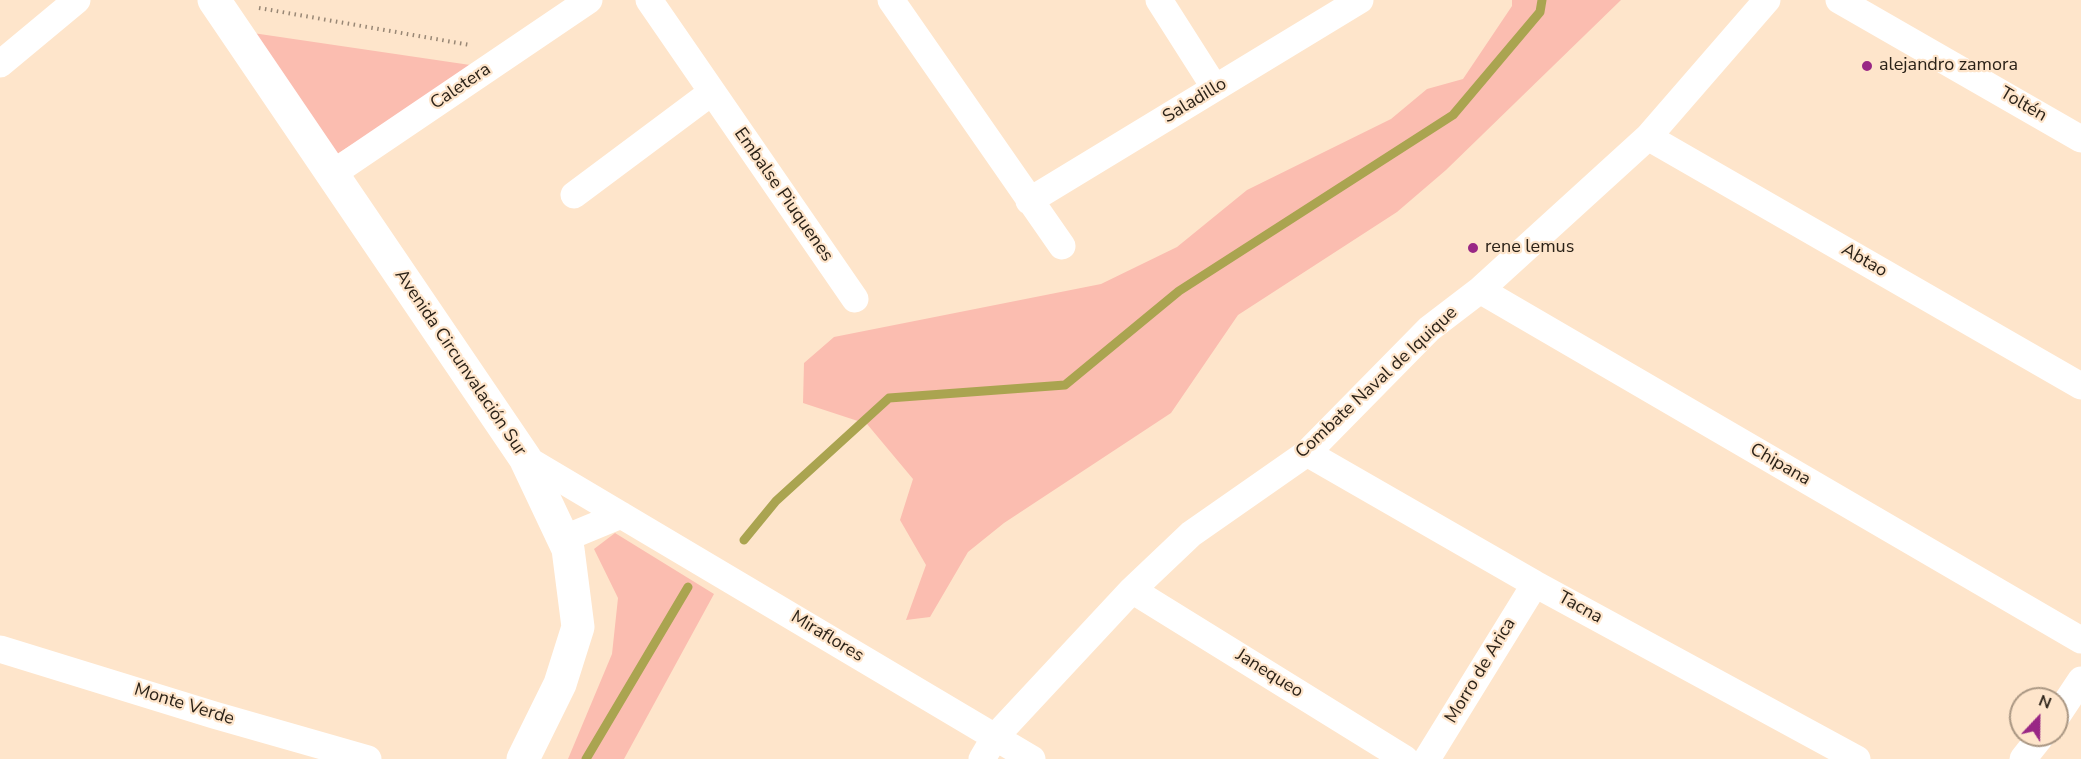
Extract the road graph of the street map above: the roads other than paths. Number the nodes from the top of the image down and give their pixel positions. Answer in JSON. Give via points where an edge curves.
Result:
{"nodes":[{"id":1,"x":77,"y":0,"type":"edge"},
{"id":2,"x":214,"y":0,"type":"edge"},
{"id":3,"x":589,"y":0,"type":"edge"},
{"id":4,"x":649,"y":0,"type":"edge"},
{"id":5,"x":891,"y":0,"type":"edge"},
{"id":6,"x":1159,"y":0,"type":"edge"},
{"id":7,"x":1360,"y":0,"type":"edge"},
{"id":8,"x":1767,"y":0,"type":"edge"},
{"id":9,"x":1839,"y":0,"type":"edge"},
{"id":10,"x":0,"y":64,"type":"edge"},
{"id":11,"x":1215,"y":88,"type":"junction"},
{"id":12,"x":712,"y":92,"type":"junction"},
{"id":13,"x":1648,"y":137,"type":"junction"},
{"id":14,"x":2081,"y":139,"type":"edge"},
{"id":15,"x":332,"y":174,"type":"junction"},
{"id":16,"x":574,"y":195,"type":"dead end"},
{"id":17,"x":1029,"y":201,"type":"junction"},
{"id":18,"x":1062,"y":246,"type":"dead end"},
{"id":19,"x":1480,"y":290,"type":"junction"},
{"id":20,"x":855,"y":299,"type":"dead end"},
{"id":21,"x":2081,"y":386,"type":"edge"},
{"id":22,"x":1307,"y":453,"type":"junction"},
{"id":23,"x":525,"y":458,"type":"junction"},
{"id":24,"x":621,"y":515,"type":"junction"},
{"id":25,"x":563,"y":539,"type":"junction"},
{"id":26,"x":1535,"y":584,"type":"junction"},
{"id":27,"x":1132,"y":590,"type":"junction"},
{"id":28,"x":2081,"y":640,"type":"edge"},
{"id":29,"x":0,"y":649,"type":"edge"},
{"id":30,"x":2081,"y":680,"type":"edge"},
{"id":31,"x":2069,"y":698,"type":"edge"},
{"id":32,"x":2032,"y":747,"type":"edge"},
{"id":33,"x":988,"y":748,"type":"edge"},
{"id":34,"x":368,"y":759,"type":"edge"},
{"id":35,"x":523,"y":759,"type":"edge"},
{"id":36,"x":1032,"y":759,"type":"edge"},
{"id":37,"x":1405,"y":759,"type":"edge"},
{"id":38,"x":1427,"y":759,"type":"edge"},
{"id":39,"x":1857,"y":759,"type":"edge"},
{"id":40,"x":2023,"y":759,"type":"edge"}],
"edges":[{"from":1,"to":10,"type":"street"},
{"from":2,"to":15,"type":"main road","name":"Avenida Circunvalación Sur"},
{"from":3,"to":15,"type":"street","name":"Caletera"},
{"from":4,"to":12,"type":"street","name":"Embalse Piuquenes"},
{"from":5,"to":17,"type":"street"},
{"from":6,"to":11,"type":"street"},
{"from":7,"to":11,"type":"street","name":"Saladillo"},
{"from":8,"to":13,"type":"street","name":"Combate Naval de Iquique"},
{"from":9,"to":14,"type":"street","name":"Toltén"},
{"from":11,"to":17,"type":"street","name":"Saladillo"},
{"from":12,"to":16,"type":"street"},
{"from":12,"to":20,"type":"street","name":"Embalse Piuquenes"},
{"from":13,"to":19,"type":"street","name":"Combate Naval de Iquique"},
{"from":13,"to":21,"type":"street","name":"Abtao"},
{"from":15,"to":23,"type":"main road","name":"Avenida Circunvalación Sur"},
{"from":17,"to":18,"type":"street"},
{"from":19,"to":22,"type":"street","name":"Combate Naval de Iquique","via":[[1429,329]]},
{"from":19,"to":28,"type":"street","name":"Chipana"},
{"from":22,"to":26,"type":"street","name":"Tacna"},
{"from":22,"to":27,"type":"street","name":"Combate Naval de Iquique","via":[[1191,534]]},
{"from":23,"to":24,"type":"street","name":"Miraflores"},
{"from":23,"to":25,"type":"main road","name":"Avenida Circunvalación Sur"},
{"from":24,"to":25,"type":"street"},
{"from":24,"to":33,"type":"street","name":"Miraflores"},
{"from":25,"to":35,"type":"main road","name":"Avenida Circunvalación Sur","via":[[568,549],[578,627],[560,684]]},
{"from":26,"to":38,"type":"street","name":"Morro de Arica"},
{"from":26,"to":39,"type":"street","name":"Tacna"},
{"from":27,"to":33,"type":"street","name":"Combate Naval de Iquique"},
{"from":27,"to":37,"type":"street","name":"Janequeo"},
{"from":29,"to":34,"type":"street","name":"Monte Verde"},
{"from":30,"to":31,"type":"street"},
{"from":32,"to":40,"type":"street"},
{"from":33,"to":36,"type":"street","name":"Miraflores"}]}
